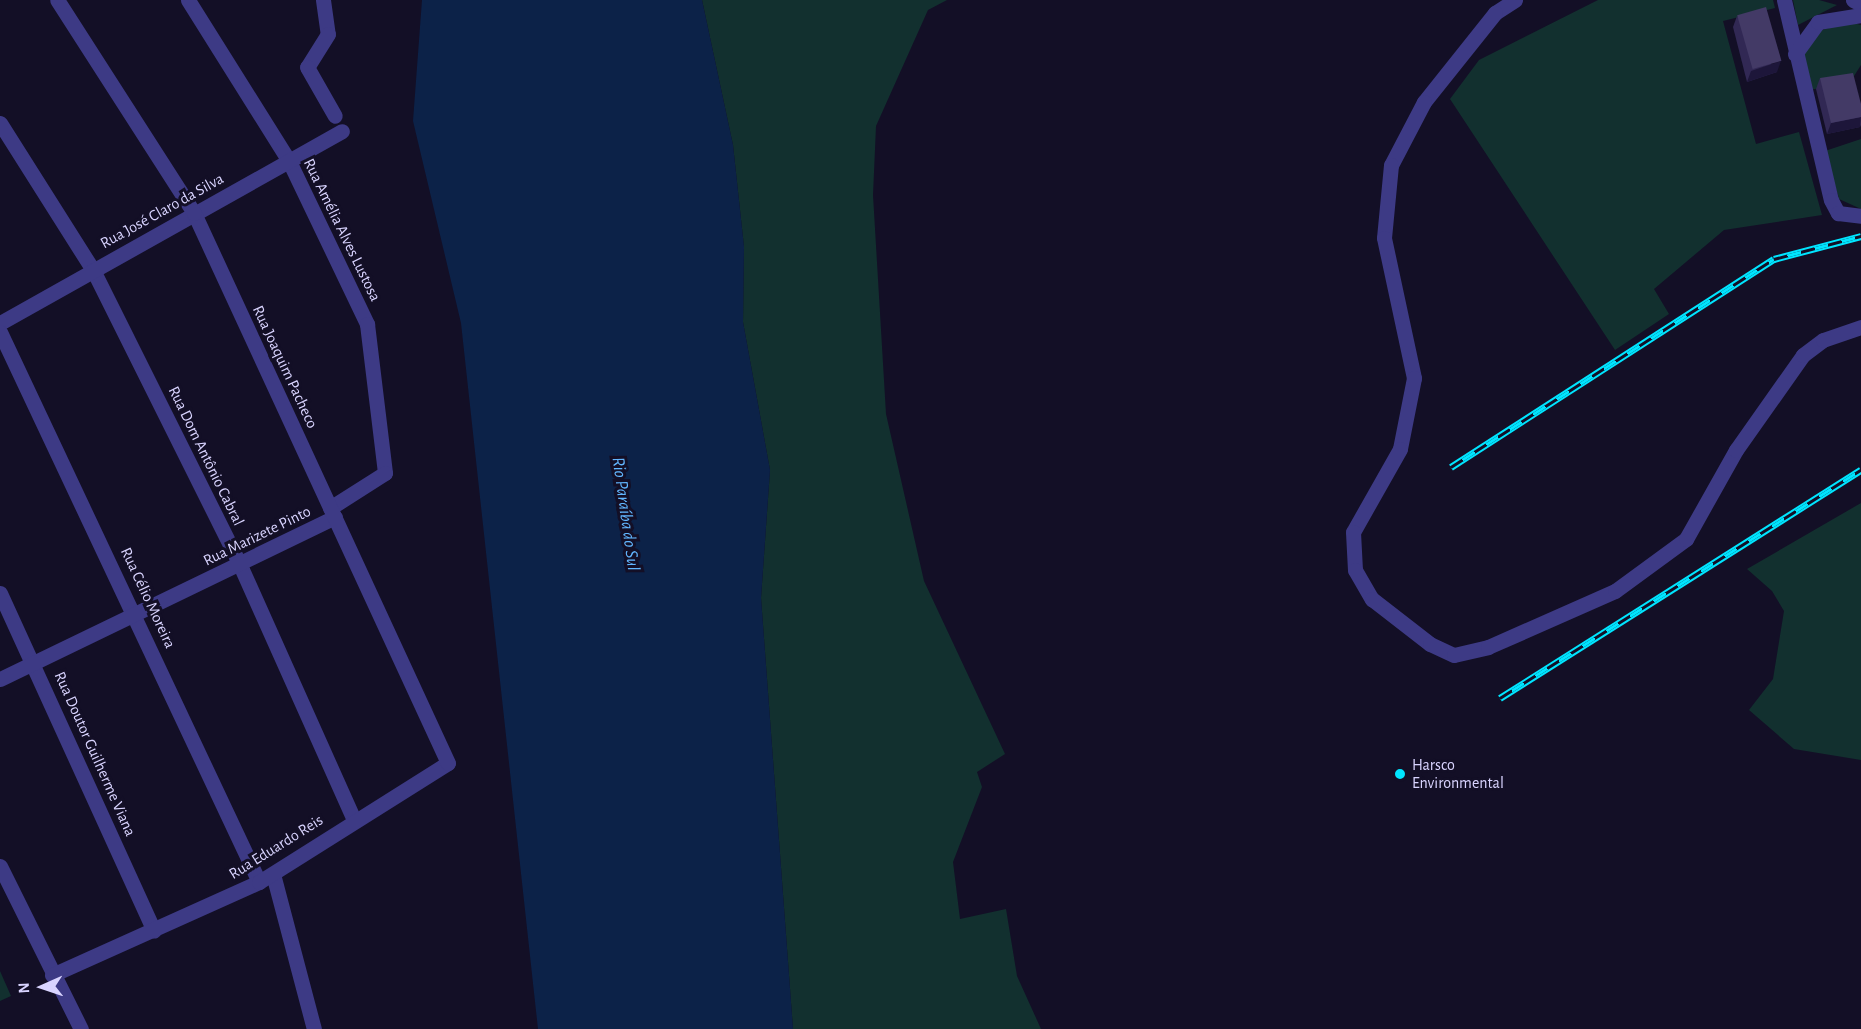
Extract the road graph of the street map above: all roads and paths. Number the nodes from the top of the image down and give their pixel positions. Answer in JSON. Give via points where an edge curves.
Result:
{"nodes":[{"id":1,"x":57,"y":0,"type":"edge"},
{"id":2,"x":188,"y":0,"type":"edge"},
{"id":3,"x":323,"y":0,"type":"edge"},
{"id":4,"x":1515,"y":0,"type":"edge"},
{"id":5,"x":1784,"y":0,"type":"edge"},
{"id":6,"x":1853,"y":0,"type":"edge"},
{"id":7,"x":1861,"y":4,"type":"edge"},
{"id":8,"x":1861,"y":15,"type":"edge"},
{"id":9,"x":1795,"y":54,"type":"junction"},
{"id":10,"x":334,"y":116,"type":"dead end"},
{"id":11,"x":0,"y":123,"type":"edge"},
{"id":12,"x":342,"y":131,"type":"dead end"},
{"id":13,"x":289,"y":161,"type":"junction"},
{"id":14,"x":194,"y":213,"type":"junction"},
{"id":15,"x":1861,"y":216,"type":"edge"},
{"id":16,"x":93,"y":270,"type":"junction"},
{"id":17,"x":0,"y":323,"type":"edge"},
{"id":18,"x":1861,"y":327,"type":"edge"},
{"id":19,"x":0,"y":332,"type":"edge"},
{"id":20,"x":333,"y":513,"type":"junction"},
{"id":21,"x":240,"y":565,"type":"junction"},
{"id":22,"x":0,"y":593,"type":"edge"},
{"id":23,"x":137,"y":615,"type":"junction"},
{"id":24,"x":34,"y":662,"type":"junction"},
{"id":25,"x":0,"y":679,"type":"edge"},
{"id":26,"x":447,"y":767,"type":"joint"},
{"id":27,"x":353,"y":818,"type":"junction"},
{"id":28,"x":0,"y":866,"type":"edge"},
{"id":29,"x":273,"y":873,"type":"junction"},
{"id":30,"x":259,"y":882,"type":"junction"},
{"id":31,"x":154,"y":931,"type":"junction"},
{"id":32,"x":52,"y":975,"type":"junction"},
{"id":33,"x":81,"y":1029,"type":"edge"},
{"id":34,"x":314,"y":1029,"type":"edge"}],
"edges":[{"from":1,"to":14,"type":"street","name":"Rua Joaquim Pacheco"},
{"from":2,"to":13,"type":"street","name":"Rua Amélia Alves Lustosa"},
{"from":3,"to":10,"type":"street","via":[[328,34],[307,67]]},
{"from":4,"to":18,"type":"street","via":[[1495,13],[1424,102],[1391,165],[1382,220],[1414,378],[1400,449],[1353,532],[1355,570],[1372,599],[1430,644],[1454,655],[1488,647],[1616,591],[1686,539],[1736,450],[1797,361],[1823,340]]},
{"from":5,"to":9,"type":"street"},
{"from":6,"to":7,"type":"street"},
{"from":8,"to":9,"type":"street","via":[[1818,22]]},
{"from":9,"to":15,"type":"street","via":[[1830,200],[1838,213]]},
{"from":11,"to":16,"type":"street","name":"Rua Dom Antônio Cabral"},
{"from":12,"to":13,"type":"street","name":"Rua José Claro da Silva"},
{"from":13,"to":14,"type":"street","name":"Rua José Claro da Silva"},
{"from":13,"to":20,"type":"street","name":"Rua Amélia Alves Lustosa","via":[[358,299],[373,352],[385,473]]},
{"from":14,"to":16,"type":"street","name":"Rua José Claro da Silva"},
{"from":14,"to":20,"type":"street","name":"Rua Joaquim Pacheco"},
{"from":16,"to":17,"type":"street","name":"Rua José Claro da Silva"},
{"from":16,"to":21,"type":"street","name":"Rua Dom Antônio Cabral"},
{"from":19,"to":23,"type":"street","name":"Rua Célio Moreira"},
{"from":20,"to":21,"type":"street","name":"Rua Marizete Pinto"},
{"from":20,"to":26,"type":"street","name":"Rua Joaquim Pacheco"},
{"from":21,"to":23,"type":"street","name":"Rua Marizete Pinto"},
{"from":21,"to":27,"type":"street","name":"Rua Dom Antônio Cabral"},
{"from":22,"to":24,"type":"street","name":"Rua Doutor Guilherme Viana"},
{"from":23,"to":24,"type":"street","name":"Rua Marizete Pinto"},
{"from":23,"to":30,"type":"street","name":"Rua Célio Moreira"},
{"from":24,"to":25,"type":"street","name":"Rua Marizete Pinto"},
{"from":24,"to":31,"type":"street","name":"Rua Doutor Guilherme Viana"},
{"from":26,"to":27,"type":"street","name":"Rua Eduardo Reis"},
{"from":27,"to":29,"type":"street","name":"Rua Eduardo Reis"},
{"from":28,"to":32,"type":"street"},
{"from":29,"to":30,"type":"street","name":"Rua Eduardo Reis"},
{"from":29,"to":34,"type":"street"},
{"from":30,"to":31,"type":"street","name":"Rua Eduardo Reis"},
{"from":31,"to":32,"type":"street","name":"Rua Eduardo Reis"},
{"from":32,"to":33,"type":"street"}]}
